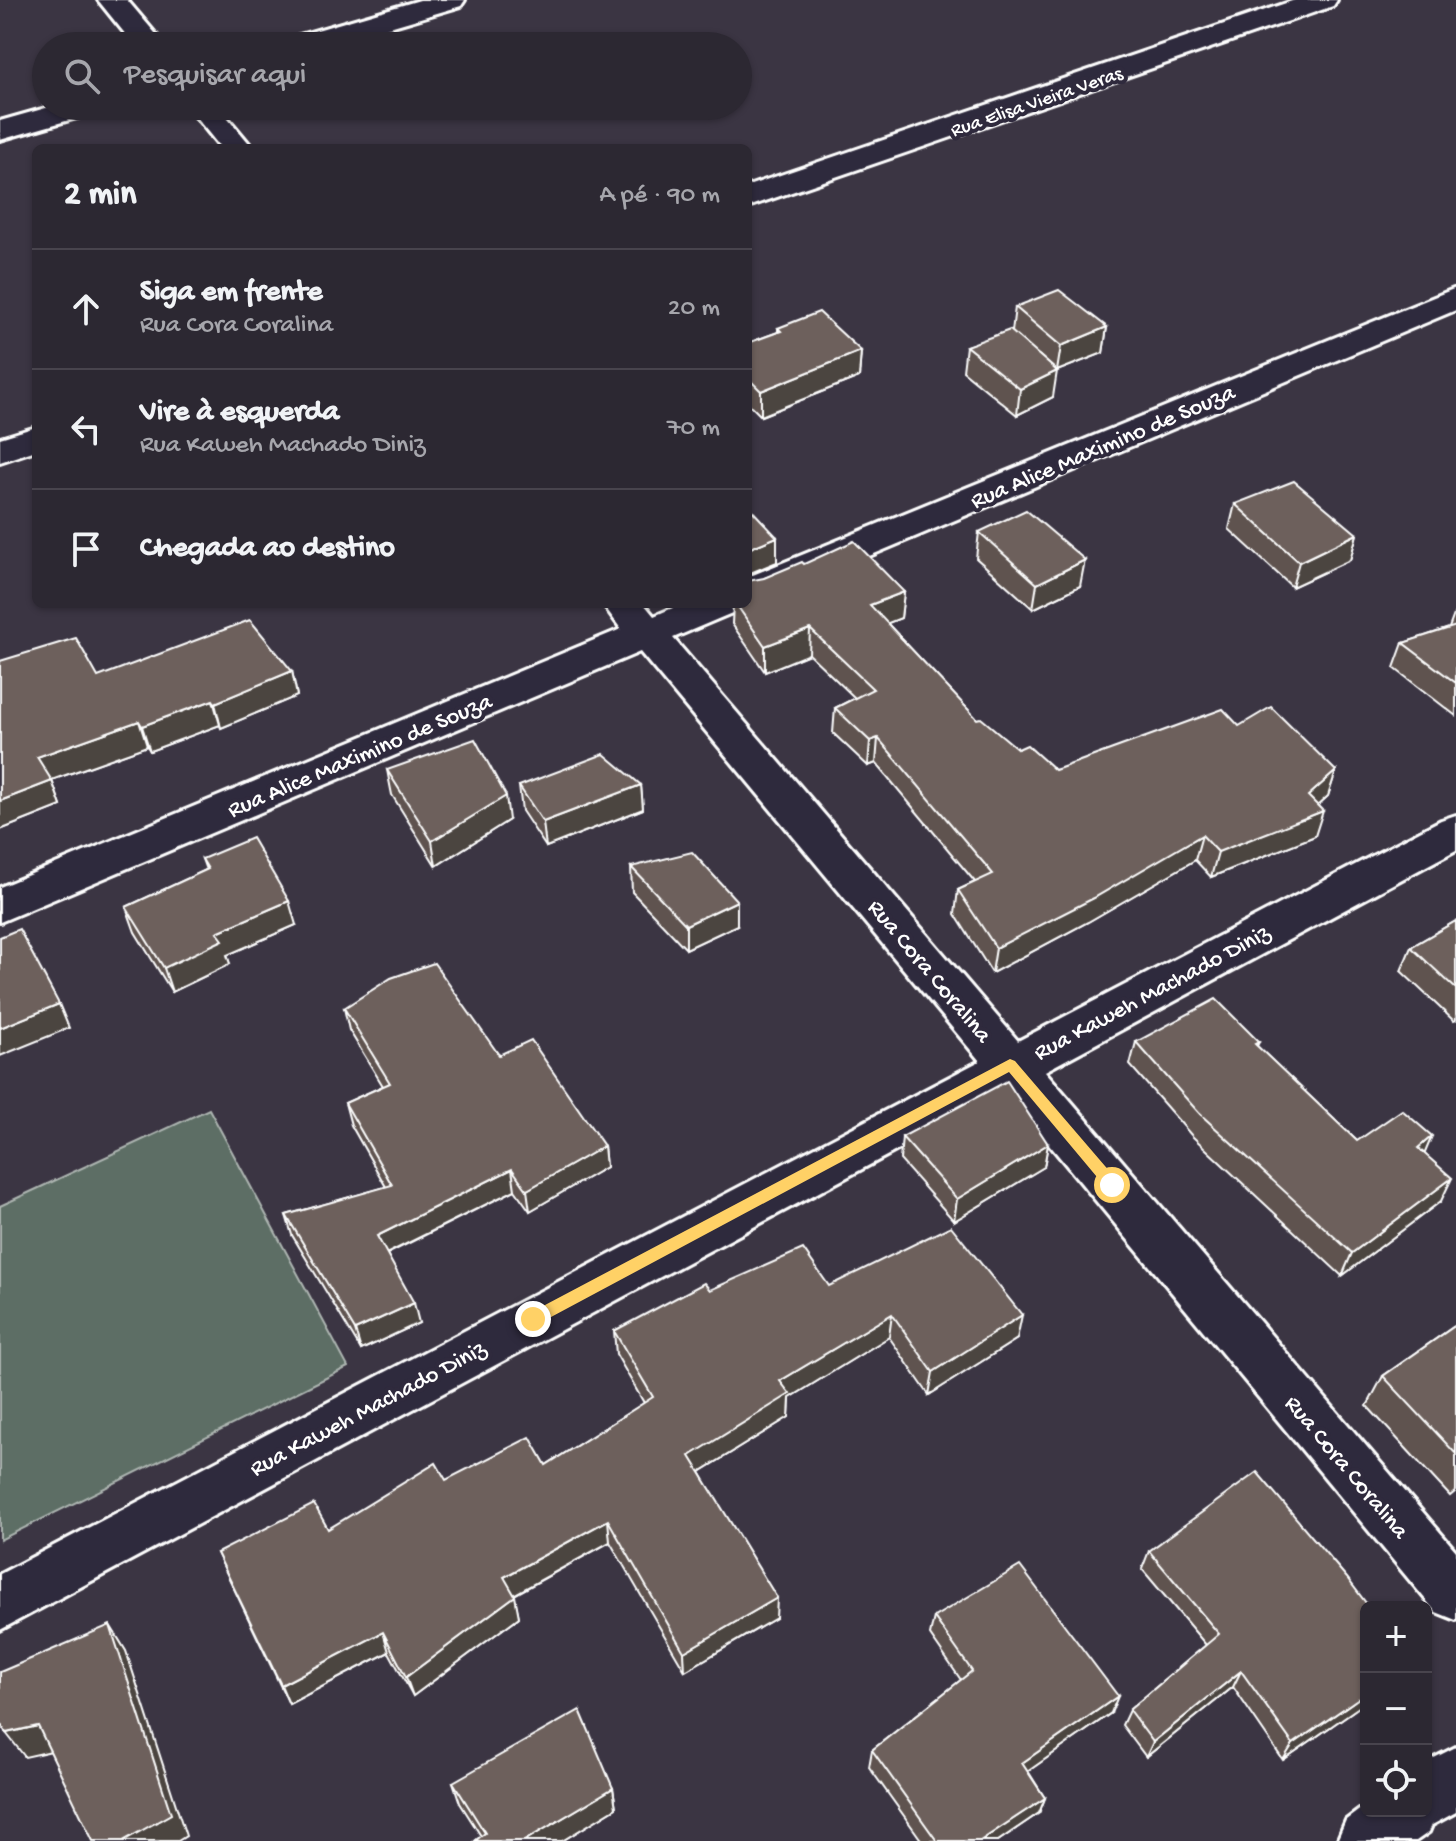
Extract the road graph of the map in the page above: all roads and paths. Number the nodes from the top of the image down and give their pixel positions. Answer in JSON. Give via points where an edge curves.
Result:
{"nodes":[{"id":1,"x":112,"y":0,"type":"edge"},
{"id":2,"x":451,"y":0,"type":"edge"},
{"id":3,"x":1323,"y":0,"type":"edge"},
{"id":4,"x":139,"y":32,"type":"edge"},
{"id":5,"x":341,"y":32,"type":"edge"},
{"id":6,"x":38,"y":120,"type":"edge"},
{"id":7,"x":214,"y":120,"type":"edge"},
{"id":8,"x":0,"y":131,"type":"edge"},
{"id":9,"x":234,"y":144,"type":"edge"},
{"id":10,"x":752,"y":196,"type":"edge"},
{"id":11,"x":1456,"y":298,"type":"edge"},
{"id":12,"x":32,"y":439,"type":"edge"},
{"id":13,"x":0,"y":450,"type":"edge"},
{"id":14,"x":752,"y":590,"type":"edge"},
{"id":15,"x":696,"y":608,"type":"edge"},
{"id":16,"x":634,"y":619,"type":"edge"},
{"id":17,"x":1456,"y":831,"type":"edge"},
{"id":18,"x":0,"y":905,"type":"edge"},
{"id":19,"x":1010,"y":1065,"type":"junction"},
{"id":20,"x":1456,"y":1593,"type":"edge"},
{"id":21,"x":0,"y":1603,"type":"edge"},
{"id":22,"x":1456,"y":1776,"type":"edge"},
{"id":23,"x":1432,"y":1794,"type":"edge"},
{"id":24,"x":1400,"y":1817,"type":"edge"},
{"id":25,"x":1367,"y":1841,"type":"edge"}],
"edges":[{"from":1,"to":4,"type":"street"},
{"from":2,"to":5,"type":"street"},
{"from":3,"to":10,"type":"street","name":"Rua Elisa Vieira Veras"},
{"from":6,"to":8,"type":"street"},
{"from":7,"to":9,"type":"street"},
{"from":11,"to":14,"type":"street","name":"Rua Alice Maximino de Souza"},
{"from":12,"to":13,"type":"street"},
{"from":15,"to":16,"type":"street","name":"Rua Alice Maximino de Souza"},
{"from":16,"to":18,"type":"street","name":"Rua Alice Maximino de Souza"},
{"from":16,"to":19,"type":"street","name":"Rua Cora Coralina"},
{"from":17,"to":19,"type":"street","name":"Rua Kaweh Machado Diniz"},
{"from":19,"to":20,"type":"street","name":"Rua Cora Coralina"},
{"from":19,"to":21,"type":"street","name":"Rua Kaweh Machado Diniz"},
{"from":22,"to":23,"type":"street"},
{"from":24,"to":25,"type":"street"}]}
